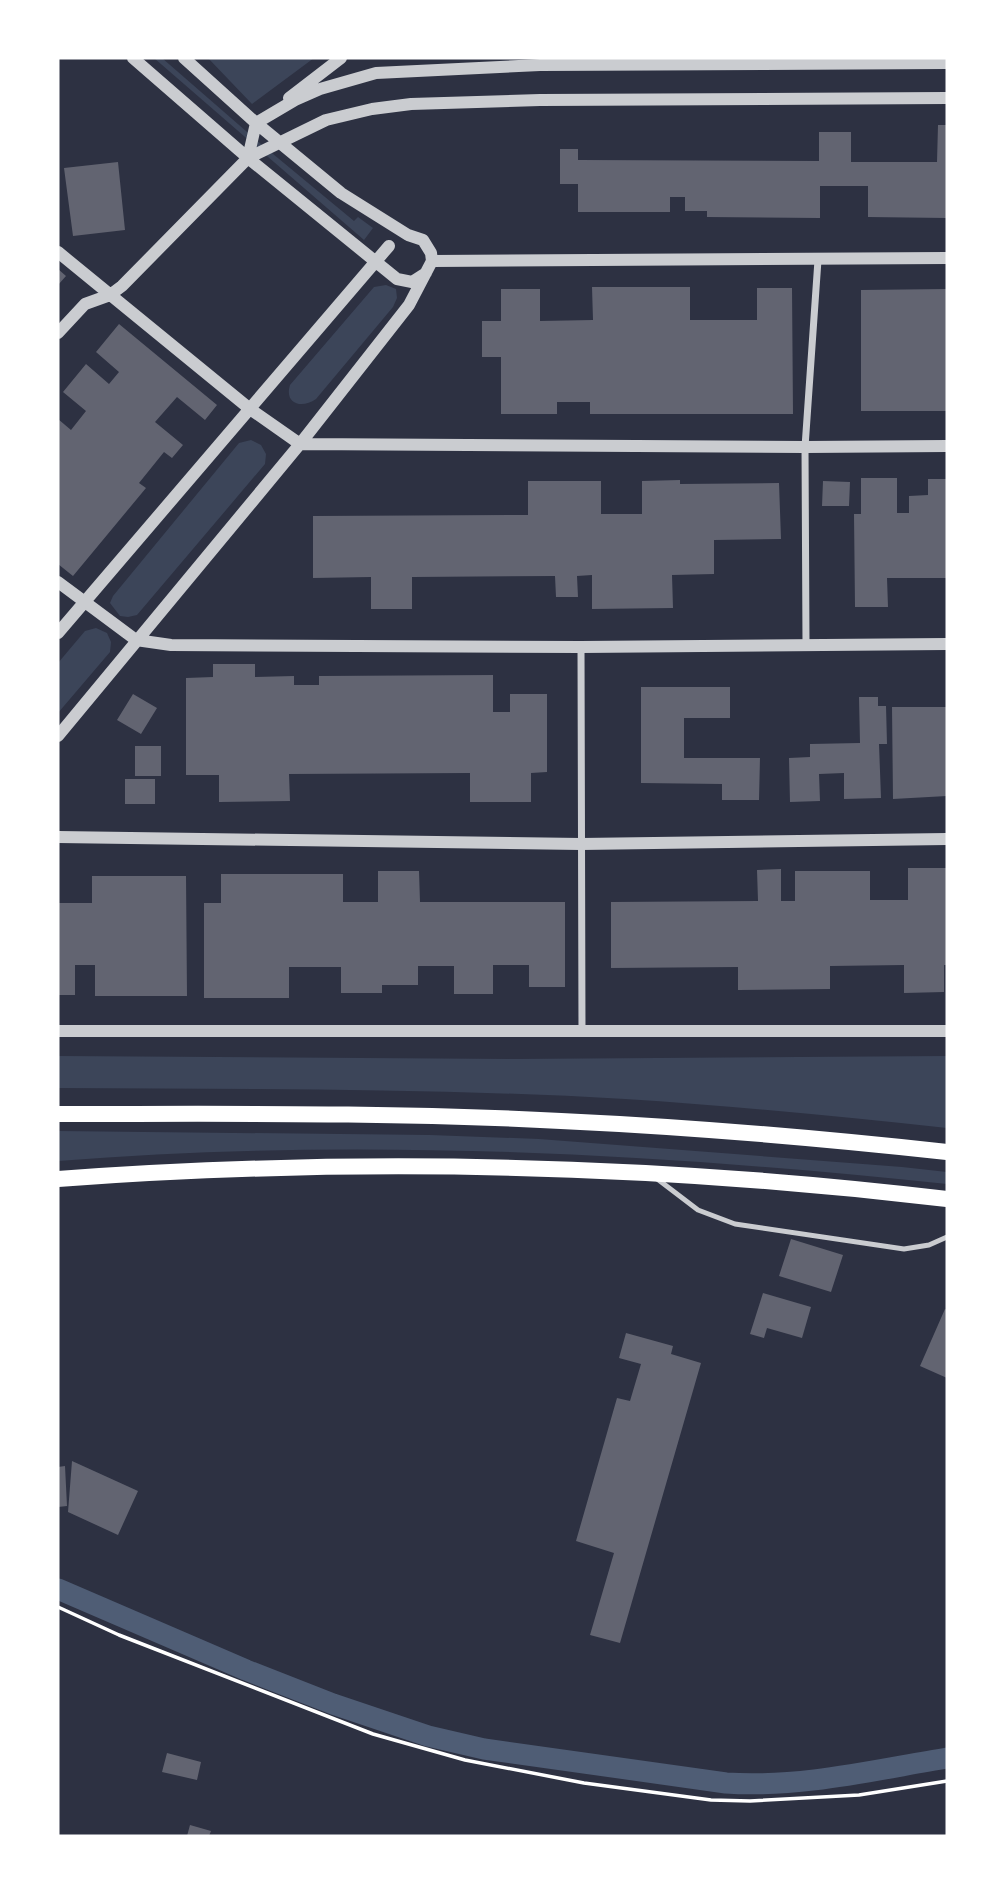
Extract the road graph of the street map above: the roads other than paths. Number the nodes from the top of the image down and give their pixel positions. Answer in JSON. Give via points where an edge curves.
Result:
{"nodes":[{"id":1,"x":133,"y":58,"type":"edge"},
{"id":2,"x":184,"y":58,"type":"edge"},
{"id":3,"x":341,"y":58,"type":"edge"},
{"id":4,"x":947,"y":62,"type":"edge"},
{"id":5,"x":947,"y":98,"type":"edge"},
{"id":6,"x":256,"y":123,"type":"junction"},
{"id":7,"x":280,"y":142,"type":"junction"},
{"id":8,"x":248,"y":158,"type":"junction"},
{"id":9,"x":408,"y":235,"type":"junction"},
{"id":10,"x":388,"y":246,"type":"junction"},
{"id":11,"x":58,"y":252,"type":"edge"},
{"id":12,"x":947,"y":258,"type":"edge"},
{"id":13,"x":818,"y":260,"type":"junction"},
{"id":14,"x":375,"y":262,"type":"junction"},
{"id":15,"x":429,"y":267,"type":"junction"},
{"id":16,"x":391,"y":274,"type":"junction"},
{"id":17,"x":110,"y":295,"type":"junction"},
{"id":18,"x":58,"y":333,"type":"edge"},
{"id":19,"x":250,"y":409,"type":"junction"},
{"id":20,"x":300,"y":444,"type":"junction"},
{"id":21,"x":947,"y":446,"type":"edge"},
{"id":22,"x":804,"y":447,"type":"junction"},
{"id":23,"x":58,"y":582,"type":"edge"},
{"id":24,"x":83,"y":603,"type":"junction"},
{"id":25,"x":58,"y":634,"type":"edge"},
{"id":26,"x":136,"y":640,"type":"junction"},
{"id":27,"x":806,"y":644,"type":"junction"},
{"id":28,"x":947,"y":644,"type":"edge"},
{"id":29,"x":581,"y":647,"type":"junction"},
{"id":30,"x":58,"y":736,"type":"edge"},
{"id":31,"x":58,"y":837,"type":"edge"},
{"id":32,"x":947,"y":839,"type":"edge"},
{"id":33,"x":581,"y":844,"type":"junction"},
{"id":34,"x":58,"y":1031,"type":"edge"},
{"id":35,"x":947,"y":1031,"type":"edge"},
{"id":36,"x":582,"y":1032,"type":"junction"},
{"id":37,"x":58,"y":1114,"type":"edge"},
{"id":38,"x":947,"y":1152,"type":"edge"},
{"id":39,"x":648,"y":1172,"type":"junction"},
{"id":40,"x":58,"y":1179,"type":"edge"},
{"id":41,"x":947,"y":1199,"type":"edge"},
{"id":42,"x":947,"y":1237,"type":"edge"}],
"edges":[{"from":1,"to":8,"type":"street"},
{"from":2,"to":6,"type":"street"},
{"from":3,"to":6,"type":"street"},
{"from":4,"to":6,"type":"street","via":[[540,65],[376,74],[320,89]]},
{"from":5,"to":7,"type":"street","via":[[411,104],[326,120]]},
{"from":6,"to":7,"type":"street"},
{"from":6,"to":8,"type":"street"},
{"from":7,"to":8,"type":"street"},
{"from":7,"to":9,"type":"street","via":[[341,193]]},
{"from":8,"to":14,"type":"street"},
{"from":8,"to":17,"type":"street"},
{"from":9,"to":10,"type":"street"},
{"from":9,"to":15,"type":"street","via":[[428,246]]},
{"from":10,"to":14,"type":"street"},
{"from":10,"to":16,"type":"street","via":[[385,260]]},
{"from":11,"to":17,"type":"street"},
{"from":12,"to":13,"type":"street"},
{"from":13,"to":15,"type":"street"},
{"from":13,"to":22,"type":"street"},
{"from":14,"to":16,"type":"street"},
{"from":14,"to":19,"type":"street"},
{"from":15,"to":16,"type":"street","via":[[412,282]]},
{"from":15,"to":20,"type":"street","via":[[409,306]]},
{"from":17,"to":18,"type":"street","via":[[85,304]]},
{"from":17,"to":19,"type":"street"},
{"from":19,"to":20,"type":"street"},
{"from":19,"to":24,"type":"street"},
{"from":20,"to":22,"type":"street"},
{"from":20,"to":26,"type":"street"},
{"from":21,"to":22,"type":"street"},
{"from":22,"to":27,"type":"street"},
{"from":23,"to":24,"type":"street"},
{"from":24,"to":25,"type":"street"},
{"from":24,"to":26,"type":"street"},
{"from":26,"to":29,"type":"street","via":[[213,646]]},
{"from":26,"to":30,"type":"street"},
{"from":27,"to":28,"type":"street"},
{"from":27,"to":29,"type":"street"},
{"from":29,"to":33,"type":"street"},
{"from":31,"to":33,"type":"street"},
{"from":32,"to":33,"type":"street"},
{"from":33,"to":36,"type":"street"},
{"from":34,"to":36,"type":"street"},
{"from":35,"to":36,"type":"street"},
{"from":37,"to":38,"type":"highway","via":[[559,1121],[682,1127]]},
{"from":39,"to":40,"type":"highway","via":[[297,1168]]},
{"from":39,"to":41,"type":"highway"},
{"from":39,"to":42,"type":"lane","via":[[698,1210],[749,1227],[904,1249]]}]}
